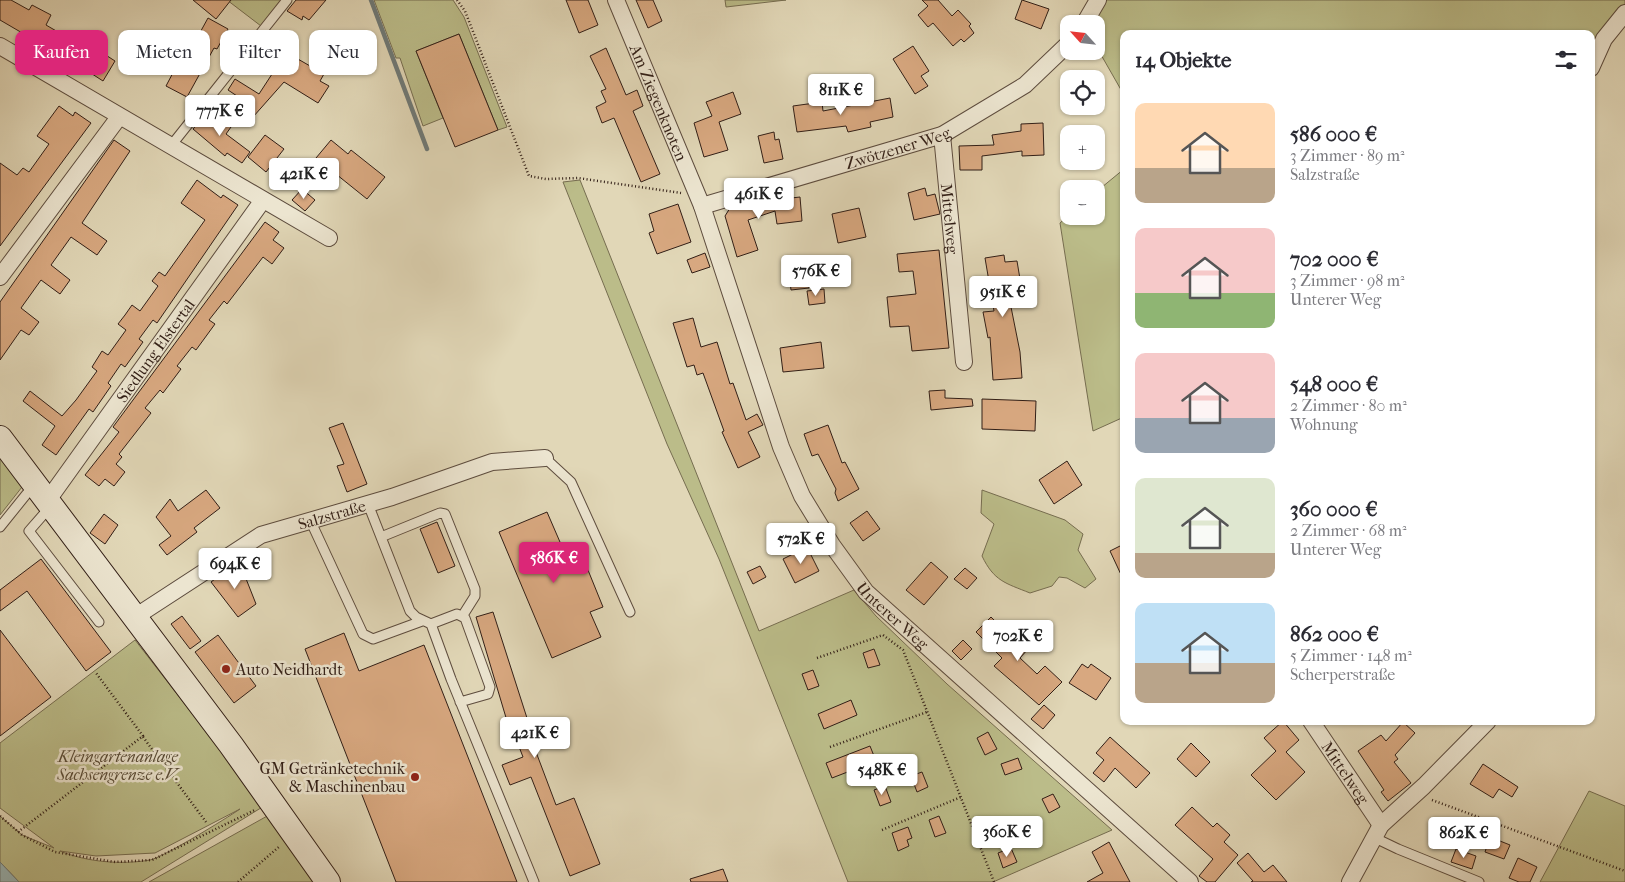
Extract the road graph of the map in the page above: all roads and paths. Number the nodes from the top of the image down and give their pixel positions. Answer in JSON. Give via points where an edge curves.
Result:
{"nodes":[{"id":1,"x":287,"y":0,"type":"edge"},
{"id":2,"x":456,"y":0,"type":"edge"},
{"id":3,"x":616,"y":0,"type":"edge"},
{"id":4,"x":1098,"y":0,"type":"edge"},
{"id":5,"x":1625,"y":13,"type":"edge"},
{"id":6,"x":1089,"y":15,"type":"edge"},
{"id":7,"x":0,"y":46,"type":"edge"},
{"id":8,"x":1060,"y":52,"type":"edge"},
{"id":9,"x":1595,"y":59,"type":"edge"},
{"id":10,"x":119,"y":117,"type":"junction"},
{"id":11,"x":942,"y":135,"type":"junction"},
{"id":12,"x":170,"y":147,"type":"junction"},
{"id":13,"x":263,"y":200,"type":"junction"},
{"id":14,"x":702,"y":206,"type":"junction"},
{"id":15,"x":329,"y":238,"type":"dead end"},
{"id":16,"x":0,"y":277,"type":"edge"},
{"id":17,"x":964,"y":362,"type":"dead end"},
{"id":18,"x":0,"y":438,"type":"edge"},
{"id":19,"x":545,"y":458,"type":"joint"},
{"id":20,"x":45,"y":496,"type":"junction"},
{"id":21,"x":368,"y":504,"type":"junction"},
{"id":22,"x":311,"y":522,"type":"junction"},
{"id":23,"x":0,"y":527,"type":"edge"},
{"id":24,"x":380,"y":537,"type":"junction"},
{"id":25,"x":630,"y":612,"type":"dead end"},
{"id":26,"x":462,"y":615,"type":"junction"},
{"id":27,"x":135,"y":617,"type":"junction"},
{"id":28,"x":99,"y":622,"type":"dead end"},
{"id":29,"x":426,"y":623,"type":"junction"},
{"id":30,"x":817,"y":658,"type":"dead end"},
{"id":31,"x":96,"y":673,"type":"dead end"},
{"id":32,"x":460,"y":702,"type":"junction"},
{"id":33,"x":927,"y":712,"type":"junction"},
{"id":34,"x":1313,"y":725,"type":"edge"},
{"id":35,"x":1484,"y":725,"type":"edge"},
{"id":36,"x":143,"y":736,"type":"junction"},
{"id":37,"x":830,"y":747,"type":"dead end"},
{"id":38,"x":1416,"y":794,"type":"junction"},
{"id":39,"x":961,"y":797,"type":"junction"},
{"id":40,"x":257,"y":810,"type":"dead end"},
{"id":41,"x":0,"y":816,"type":"edge"},
{"id":42,"x":206,"y":822,"type":"dead end"},
{"id":43,"x":882,"y":830,"type":"dead end"},
{"id":44,"x":1377,"y":831,"type":"junction"},
{"id":45,"x":18,"y":832,"type":"junction"},
{"id":46,"x":282,"y":844,"type":"dead end"},
{"id":47,"x":1625,"y":871,"type":"edge"},
{"id":48,"x":238,"y":882,"type":"edge"},
{"id":49,"x":328,"y":882,"type":"edge"},
{"id":50,"x":534,"y":882,"type":"edge"},
{"id":51,"x":994,"y":882,"type":"edge"},
{"id":52,"x":1190,"y":882,"type":"edge"},
{"id":53,"x":1350,"y":882,"type":"edge"},
{"id":54,"x":1479,"y":882,"type":"edge"}],
"edges":[{"from":1,"to":12,"type":"lane"},
{"from":2,"to":14,"type":"path","via":[[465,12],[529,176],[578,178],[688,194]]},
{"from":3,"to":14,"type":"street","name":"Am Ziegenknoten"},
{"from":4,"to":6,"type":"street"},
{"from":5,"to":9,"type":"street","via":[[1604,39]]},
{"from":7,"to":10,"type":"street"},
{"from":8,"to":11,"type":"street","name":"Zwötzener Weg","via":[[1025,85]]},
{"from":10,"to":12,"type":"street"},
{"from":10,"to":16,"type":"street"},
{"from":11,"to":14,"type":"street","name":"Zwötzener Weg"},
{"from":11,"to":17,"type":"street","name":"Mittelweg"},
{"from":12,"to":13,"type":"street"},
{"from":13,"to":15,"type":"street"},
{"from":13,"to":20,"type":"street","name":"Siedlung Elstertal"},
{"from":14,"to":52,"type":"street","name":"Unterer Weg","via":[[781,447],[802,496],[832,545],[866,592]]},
{"from":18,"to":20,"type":"main road"},
{"from":19,"to":21,"type":"street","name":"Salzstraße","via":[[492,462]]},
{"from":19,"to":25,"type":"lane","via":[[571,482]]},
{"from":20,"to":23,"type":"lane","via":[[28,490]]},
{"from":20,"to":27,"type":"main road"},
{"from":20,"to":28,"type":"lane","via":[[29,531]]},
{"from":21,"to":22,"type":"street","name":"Salzstraße"},
{"from":21,"to":24,"type":"lane"},
{"from":22,"to":27,"type":"street","name":"Salzstraße","via":[[261,535]]},
{"from":22,"to":29,"type":"lane","via":[[363,634],[373,638]]},
{"from":24,"to":26,"type":"lane","via":[[440,513],[445,514],[475,589],[475,596]]},
{"from":24,"to":29,"type":"lane","via":[[410,611]]},
{"from":26,"to":29,"type":"lane","via":[[453,614]]},
{"from":26,"to":32,"type":"lane","via":[[490,687],[488,694]]},
{"from":27,"to":49,"type":"main road"},
{"from":29,"to":32,"type":"lane"},
{"from":30,"to":33,"type":"path","via":[[883,635],[903,650]]},
{"from":31,"to":36,"type":"path"},
{"from":32,"to":50,"type":"lane"},
{"from":33,"to":37,"type":"path"},
{"from":33,"to":39,"type":"path"},
{"from":34,"to":44,"type":"street","name":"Mittelweg"},
{"from":35,"to":38,"type":"street"},
{"from":36,"to":42,"type":"path"},
{"from":36,"to":45,"type":"path"},
{"from":38,"to":44,"type":"street"},
{"from":38,"to":47,"type":"path"},
{"from":39,"to":43,"type":"path"},
{"from":39,"to":51,"type":"path"},
{"from":40,"to":45,"type":"path","via":[[152,860],[115,862],[61,854]]},
{"from":41,"to":45,"type":"path"},
{"from":44,"to":53,"type":"street"},
{"from":44,"to":54,"type":"lane","via":[[1398,849]]},
{"from":46,"to":48,"type":"path"}]}
